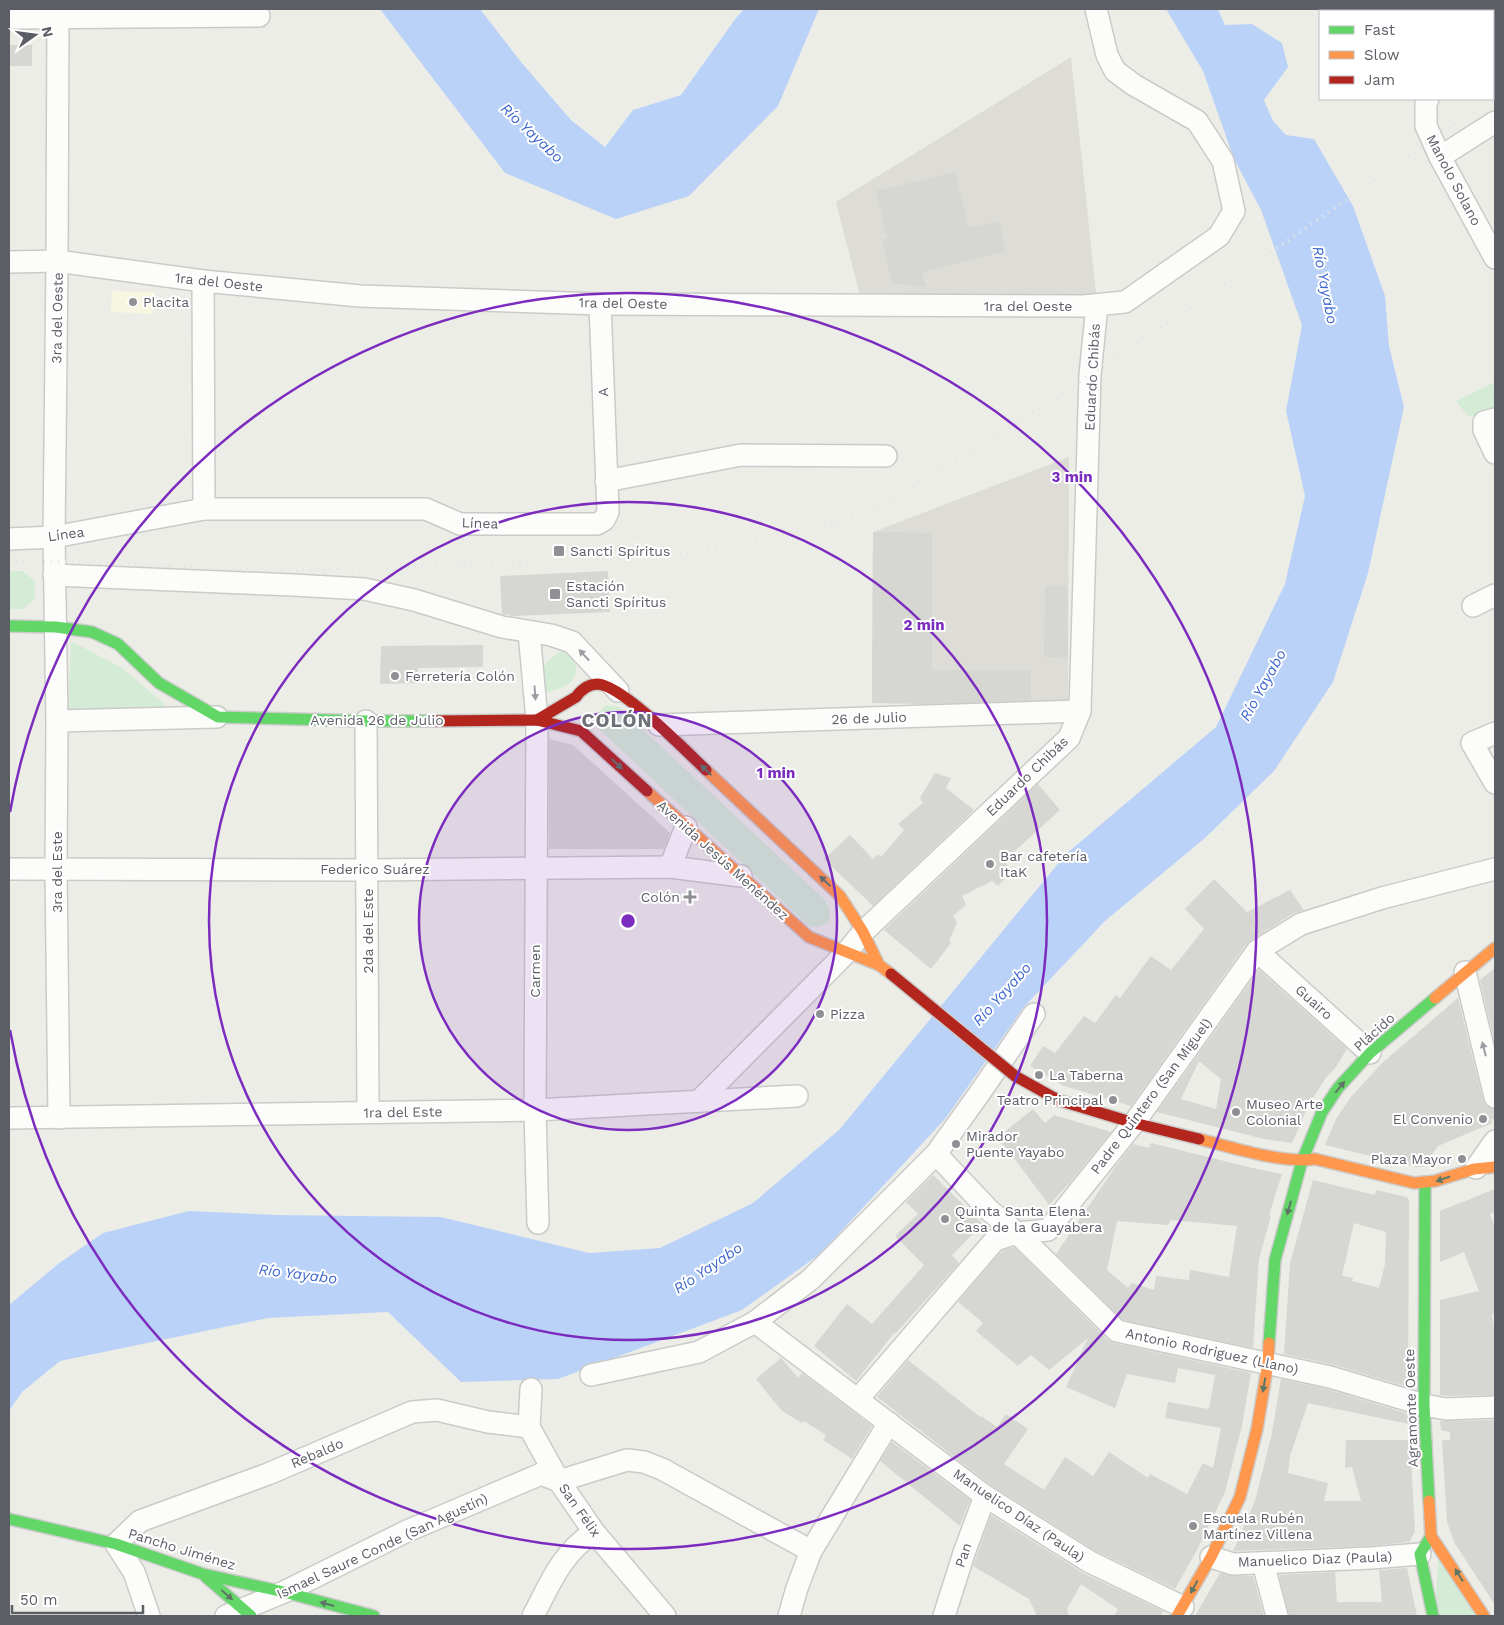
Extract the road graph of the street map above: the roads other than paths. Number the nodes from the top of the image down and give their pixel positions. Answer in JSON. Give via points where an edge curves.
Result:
{"nodes":[{"id":1,"x":1096,"y":9,"type":"edge"},
{"id":2,"x":58,"y":13,"type":"edge"},
{"id":3,"x":258,"y":16,"type":"dead end"},
{"id":4,"x":9,"y":18,"type":"edge"},
{"id":5,"x":1427,"y":100,"type":"edge"},
{"id":6,"x":1495,"y":122,"type":"edge"},
{"id":7,"x":1440,"y":157,"type":"junction"},
{"id":8,"x":1495,"y":258,"type":"edge"},
{"id":9,"x":57,"y":261,"type":"junction"},
{"id":10,"x":9,"y":262,"type":"edge"},
{"id":11,"x":203,"y":281,"type":"junction"},
{"id":12,"x":600,"y":304,"type":"junction"},
{"id":13,"x":1097,"y":305,"type":"junction"},
{"id":14,"x":1490,"y":420,"type":"edge"},
{"id":15,"x":1495,"y":453,"type":"edge"},
{"id":16,"x":886,"y":456,"type":"dead end"},
{"id":17,"x":606,"y":481,"type":"junction"},
{"id":18,"x":204,"y":509,"type":"junction"},
{"id":19,"x":54,"y":537,"type":"junction"},
{"id":20,"x":9,"y":538,"type":"edge"},
{"id":21,"x":54,"y":575,"type":"junction"},
{"id":22,"x":1495,"y":595,"type":"edge"},
{"id":23,"x":1473,"y":606,"type":"dead end"},
{"id":24,"x":9,"y":626,"type":"edge"},
{"id":25,"x":56,"y":627,"type":"junction"},
{"id":26,"x":529,"y":632,"type":"junction"},
{"id":27,"x":618,"y":691,"type":"junction"},
{"id":28,"x":576,"y":697,"type":"junction"},
{"id":29,"x":1080,"y":711,"type":"junction"},
{"id":30,"x":218,"y":717,"type":"junction"},
{"id":31,"x":537,"y":720,"type":"junction"},
{"id":32,"x":57,"y":721,"type":"junction"},
{"id":33,"x":366,"y":721,"type":"junction"},
{"id":34,"x":578,"y":721,"type":"junction"},
{"id":35,"x":659,"y":725,"type":"junction"},
{"id":36,"x":1495,"y":733,"type":"edge"},
{"id":37,"x":1495,"y":783,"type":"edge"},
{"id":38,"x":686,"y":827,"type":"junction"},
{"id":39,"x":670,"y":866,"type":"junction"},
{"id":40,"x":535,"y":868,"type":"junction"},
{"id":41,"x":9,"y":869,"type":"edge"},
{"id":42,"x":1495,"y":869,"type":"edge"},
{"id":43,"x":56,"y":870,"type":"junction"},
{"id":44,"x":368,"y":870,"type":"junction"},
{"id":45,"x":740,"y":876,"type":"junction"},
{"id":46,"x":840,"y":896,"type":"junction"},
{"id":47,"x":853,"y":929,"type":"junction"},
{"id":48,"x":809,"y":937,"type":"junction"},
{"id":49,"x":841,"y":945,"type":"junction"},
{"id":50,"x":1495,"y":948,"type":"edge"},
{"id":51,"x":1257,"y":951,"type":"junction"},
{"id":52,"x":880,"y":966,"type":"junction"},
{"id":53,"x":1465,"y":972,"type":"junction"},
{"id":54,"x":1034,"y":1014,"type":"dead end"},
{"id":55,"x":1370,"y":1053,"type":"junction"},
{"id":56,"x":797,"y":1096,"type":"dead end"},
{"id":57,"x":1495,"y":1097,"type":"edge"},
{"id":58,"x":699,"y":1102,"type":"junction"},
{"id":59,"x":535,"y":1110,"type":"junction"},
{"id":60,"x":368,"y":1112,"type":"junction"},
{"id":61,"x":9,"y":1118,"type":"edge"},
{"id":62,"x":60,"y":1118,"type":"junction"},
{"id":63,"x":1134,"y":1123,"type":"junction"},
{"id":64,"x":1495,"y":1141,"type":"edge"},
{"id":65,"x":936,"y":1154,"type":"junction"},
{"id":66,"x":1302,"y":1161,"type":"junction"},
{"id":67,"x":1486,"y":1168,"type":"edge"},
{"id":68,"x":1425,"y":1184,"type":"junction"},
{"id":69,"x":538,"y":1223,"type":"dead end"},
{"id":70,"x":1017,"y":1233,"type":"junction"},
{"id":71,"x":755,"y":1322,"type":"junction"},
{"id":72,"x":1268,"y":1363,"type":"junction"},
{"id":73,"x":591,"y":1375,"type":"dead end"},
{"id":74,"x":531,"y":1389,"type":"dead end"},
{"id":75,"x":858,"y":1399,"type":"junction"},
{"id":76,"x":1424,"y":1405,"type":"junction"},
{"id":77,"x":1495,"y":1407,"type":"edge"},
{"id":78,"x":889,"y":1423,"type":"junction"},
{"id":79,"x":529,"y":1427,"type":"junction"},
{"id":80,"x":559,"y":1480,"type":"junction"},
{"id":81,"x":985,"y":1496,"type":"junction"},
{"id":82,"x":9,"y":1519,"type":"edge"},
{"id":83,"x":594,"y":1532,"type":"junction"},
{"id":84,"x":1431,"y":1536,"type":"junction"},
{"id":85,"x":116,"y":1544,"type":"junction"},
{"id":86,"x":811,"y":1551,"type":"junction"},
{"id":87,"x":1420,"y":1554,"type":"junction"},
{"id":88,"x":1211,"y":1557,"type":"junction"},
{"id":89,"x":1263,"y":1563,"type":"junction"},
{"id":90,"x":203,"y":1574,"type":"junction"},
{"id":91,"x":284,"y":1592,"type":"junction"},
{"id":92,"x":1180,"y":1612,"type":"edge"},
{"id":93,"x":240,"y":1614,"type":"edge"},
{"id":94,"x":149,"y":1616,"type":"edge"},
{"id":95,"x":218,"y":1616,"type":"edge"},
{"id":96,"x":374,"y":1616,"type":"edge"},
{"id":97,"x":534,"y":1616,"type":"edge"},
{"id":98,"x":665,"y":1616,"type":"edge"},
{"id":99,"x":788,"y":1616,"type":"edge"},
{"id":100,"x":944,"y":1616,"type":"edge"},
{"id":101,"x":1277,"y":1616,"type":"edge"},
{"id":102,"x":1433,"y":1616,"type":"edge"},
{"id":103,"x":1484,"y":1616,"type":"edge"}],
"edges":[{"from":1,"to":13,"type":"street","name":"1ra del Oeste","via":[[1107,55],[1115,71],[1134,86],[1197,122],[1223,161],[1234,211],[1219,236],[1125,302]]},
{"from":2,"to":3,"type":"street"},
{"from":2,"to":4,"type":"street"},
{"from":2,"to":9,"type":"street","name":"3ra del Oeste"},
{"from":5,"to":7,"type":"street","name":"Manolo Solano","via":[[1426,126]]},
{"from":6,"to":7,"type":"street"},
{"from":7,"to":8,"type":"street","name":"Manolo Solano"},
{"from":9,"to":10,"type":"street","name":"1ra del Oeste"},
{"from":9,"to":11,"type":"street","name":"1ra del Oeste"},
{"from":9,"to":19,"type":"street","name":"3ra del Oeste"},
{"from":11,"to":12,"type":"street","name":"1ra del Oeste","via":[[360,296]]},
{"from":11,"to":18,"type":"street"},
{"from":12,"to":13,"type":"street","name":"1ra del Oeste"},
{"from":12,"to":17,"type":"street","name":"A"},
{"from":13,"to":29,"type":"street","name":"Eduardo Chibás","via":[[1090,375]]},
{"from":14,"to":15,"type":"street","via":[[1484,430]]},
{"from":16,"to":17,"type":"street","via":[[741,455]]},
{"from":17,"to":18,"type":"street","name":"Línea","via":[[608,512],[597,524],[460,524],[426,509]]},
{"from":18,"to":19,"type":"street","name":"Línea"},
{"from":19,"to":20,"type":"street","name":"Línea"},
{"from":19,"to":21,"type":"street","name":"3ra del Oeste"},
{"from":21,"to":25,"type":"street","name":"3ra del Oeste"},
{"from":21,"to":26,"type":"street","via":[[364,589]]},
{"from":22,"to":23,"type":"street"},
{"from":24,"to":25,"type":"main road","name":"Avenida 26 de Julio"},
{"from":25,"to":30,"type":"main road","name":"Avenida 26 de Julio","via":[[92,632],[118,644],[159,683]]},
{"from":25,"to":32,"type":"street","name":"3ra del Este"},
{"from":27,"to":26,"type":"street","name":"Avenida Jesús Menéndez","one_way":true,"via":[[572,642]]},
{"from":26,"to":31,"type":"street","one_way":true},
{"from":27,"to":28,"type":"main road","name":"Avenida Jesús Menéndez","via":[[598,684],[580,691]]},
{"from":27,"to":35,"type":"main road","name":"Avenida Jesús Menéndez"},
{"from":28,"to":31,"type":"main road"},
{"from":28,"to":34,"type":"main road"},
{"from":29,"to":35,"type":"street","name":"26 de Julio"},
{"from":29,"to":47,"type":"street","name":"Eduardo Chibás","via":[[1069,738]]},
{"from":30,"to":32,"type":"street","name":"Avenida 26 de Julio"},
{"from":30,"to":33,"type":"main road","name":"Avenida 26 de Julio"},
{"from":31,"to":33,"type":"main road","name":"Avenida 26 de Julio"},
{"from":31,"to":34,"type":"main road","name":"Avenida 26 de Julio"},
{"from":31,"to":40,"type":"street","name":"Carmen"},
{"from":32,"to":43,"type":"street","name":"3ra del Este"},
{"from":33,"to":44,"type":"street","name":"2da del Este"},
{"from":34,"to":38,"type":"main road","name":"Avenida Jesús Menéndez","one_way":true},
{"from":46,"to":35,"type":"main road","name":"Avenida Jesús Menéndez","one_way":true},
{"from":36,"to":37,"type":"street","via":[[1472,743]]},
{"from":38,"to":39,"type":"street"},
{"from":38,"to":45,"type":"main road","name":"Avenida Jesús Menéndez"},
{"from":39,"to":40,"type":"street","name":"Federico Suárez"},
{"from":39,"to":45,"type":"street","name":"Federico Suárez"},
{"from":40,"to":44,"type":"street","name":"Federico Suárez"},
{"from":40,"to":59,"type":"street","name":"Carmen"},
{"from":41,"to":43,"type":"street","name":"Federico Suárez"},
{"from":42,"to":51,"type":"street","name":"Padre Quintero (San Miguel)","via":[[1382,898],[1301,924]]},
{"from":43,"to":44,"type":"street","name":"Federico Suárez"},
{"from":43,"to":62,"type":"street","name":"3ra del Este"},
{"from":44,"to":60,"type":"street","name":"2da del Este"},
{"from":45,"to":48,"type":"main road","name":"Avenida Jesús Menéndez"},
{"from":46,"to":47,"type":"main road","name":"Avenida Jesús Menéndez"},
{"from":46,"to":47,"type":"main road","via":[[844,913]]},
{"from":47,"to":49,"type":"street","name":"Eduardo Chibás"},
{"from":47,"to":52,"type":"main road","name":"Avenida Jesús Menéndez"},
{"from":48,"to":49,"type":"main road","name":"Avenida Jesús Menéndez"},
{"from":48,"to":49,"type":"main road"},
{"from":49,"to":52,"type":"main road","name":"Avenida Jesús Menéndez"},
{"from":49,"to":58,"type":"street","name":"Eduardo Chibás"},
{"from":50,"to":53,"type":"main road","name":"Plácido"},
{"from":51,"to":55,"type":"street","name":"Guairo"},
{"from":51,"to":63,"type":"street","name":"Padre Quintero (San Miguel)"},
{"from":52,"to":63,"type":"main road","name":"Avenida Jesús Menéndez","bridge":true,"via":[[1015,1076],[1058,1100]]},
{"from":53,"to":55,"type":"main road","name":"Plácido"},
{"from":57,"to":53,"type":"street","one_way":true},
{"from":54,"to":65,"type":"street"},
{"from":66,"to":55,"type":"main road","name":"Plácido","one_way":true,"via":[[1322,1112],[1338,1088]]},
{"from":56,"to":58,"type":"street","name":"1ra del Este"},
{"from":58,"to":59,"type":"street","name":"1ra del Este"},
{"from":59,"to":60,"type":"street","name":"1ra del Este"},
{"from":59,"to":69,"type":"street","name":"Carmen"},
{"from":60,"to":62,"type":"street","name":"1ra del Este"},
{"from":61,"to":62,"type":"street","name":"1ra del Este"},
{"from":63,"to":66,"type":"main road","name":"Avenida Jesús Menéndez"},
{"from":63,"to":70,"type":"street","name":"Padre Quintero (San Miguel)","via":[[1048,1230]]},
{"from":64,"to":67,"type":"street"},
{"from":65,"to":70,"type":"street","name":"Antonio Rodriguez (Llano)","via":[[990,1211]]},
{"from":65,"to":71,"type":"street","via":[[811,1279]]},
{"from":66,"to":68,"type":"main road","name":"Avenida Jesús Menéndez","via":[[1315,1159]]},
{"from":66,"to":72,"type":"main road","name":"Plácido","one_way":true,"via":[[1275,1260]]},
{"from":67,"to":68,"type":"main road","one_way":true,"via":[[1465,1170]]},
{"from":68,"to":76,"type":"main road","name":"Agramonte Oeste"},
{"from":70,"to":72,"type":"street","name":"Antonio Rodriguez (Llano)","via":[[1116,1331]]},
{"from":70,"to":75,"type":"street","name":"Padre Quintero (San Miguel)","via":[[995,1240]]},
{"from":71,"to":73,"type":"street","via":[[699,1352]]},
{"from":71,"to":75,"type":"street","name":"Manuelico Díaz (Paula)"},
{"from":72,"to":76,"type":"street","name":"Antonio Rodriguez (Llano)","via":[[1330,1377]]},
{"from":72,"to":88,"type":"main road","name":"Plácido","one_way":true,"via":[[1257,1429],[1240,1497]]},
{"from":74,"to":79,"type":"street"},
{"from":75,"to":78,"type":"street","name":"Manuelico Díaz (Paula)"},
{"from":76,"to":77,"type":"street","name":"Antonio Rodriguez (Llano)"},
{"from":76,"to":84,"type":"main road","name":"Agramonte Oeste"},
{"from":78,"to":81,"type":"street","name":"Manuelico Díaz (Paula)"},
{"from":78,"to":86,"type":"street"},
{"from":79,"to":80,"type":"street","name":"San Félix"},
{"from":79,"to":85,"type":"street","name":"Rebaldo","via":[[488,1422],[437,1410],[412,1412],[268,1474],[140,1521]]},
{"from":80,"to":83,"type":"street","name":"San Félix"},
{"from":80,"to":86,"type":"street","name":"Ismael Saure Conde (San Agustín)","via":[[628,1460],[644,1462]]},
{"from":80,"to":91,"type":"street","name":"Ismael Saure Conde (San Agustín)","via":[[540,1474],[405,1532]]},
{"from":81,"to":92,"type":"street","name":"Manuelico Díaz (Paula)","via":[[1090,1562]]},
{"from":81,"to":100,"type":"street","name":"Pan"},
{"from":82,"to":85,"type":"main road","name":"Pancho Jiménez"},
{"from":83,"to":97,"type":"street","via":[[579,1542],[561,1563]]},
{"from":83,"to":98,"type":"street","name":"San Félix"},
{"from":84,"to":87,"type":"main road"},
{"from":103,"to":84,"type":"main road","one_way":true},
{"from":85,"to":90,"type":"main road","name":"Pancho Jiménez"},
{"from":85,"to":94,"type":"street","via":[[134,1572]]},
{"from":86,"to":99,"type":"street"},
{"from":87,"to":89,"type":"street","name":"Manuelico Diaz (Paula)"},
{"from":87,"to":102,"type":"main road"},
{"from":88,"to":89,"type":"street","name":"Manuelico Diaz (Paula)","via":[[1233,1564]]},
{"from":88,"to":92,"type":"main road","name":"Plácido","one_way":true},
{"from":89,"to":101,"type":"street"},
{"from":90,"to":91,"type":"main road","name":"Pancho Jiménez"},
{"from":90,"to":93,"type":"main road","one_way":true},
{"from":90,"to":95,"type":"street"},
{"from":91,"to":93,"type":"street","name":"Ismael Saure Conde (San Agustín)"},
{"from":96,"to":91,"type":"main road","name":"Pancho Jiménez","one_way":true}]}
